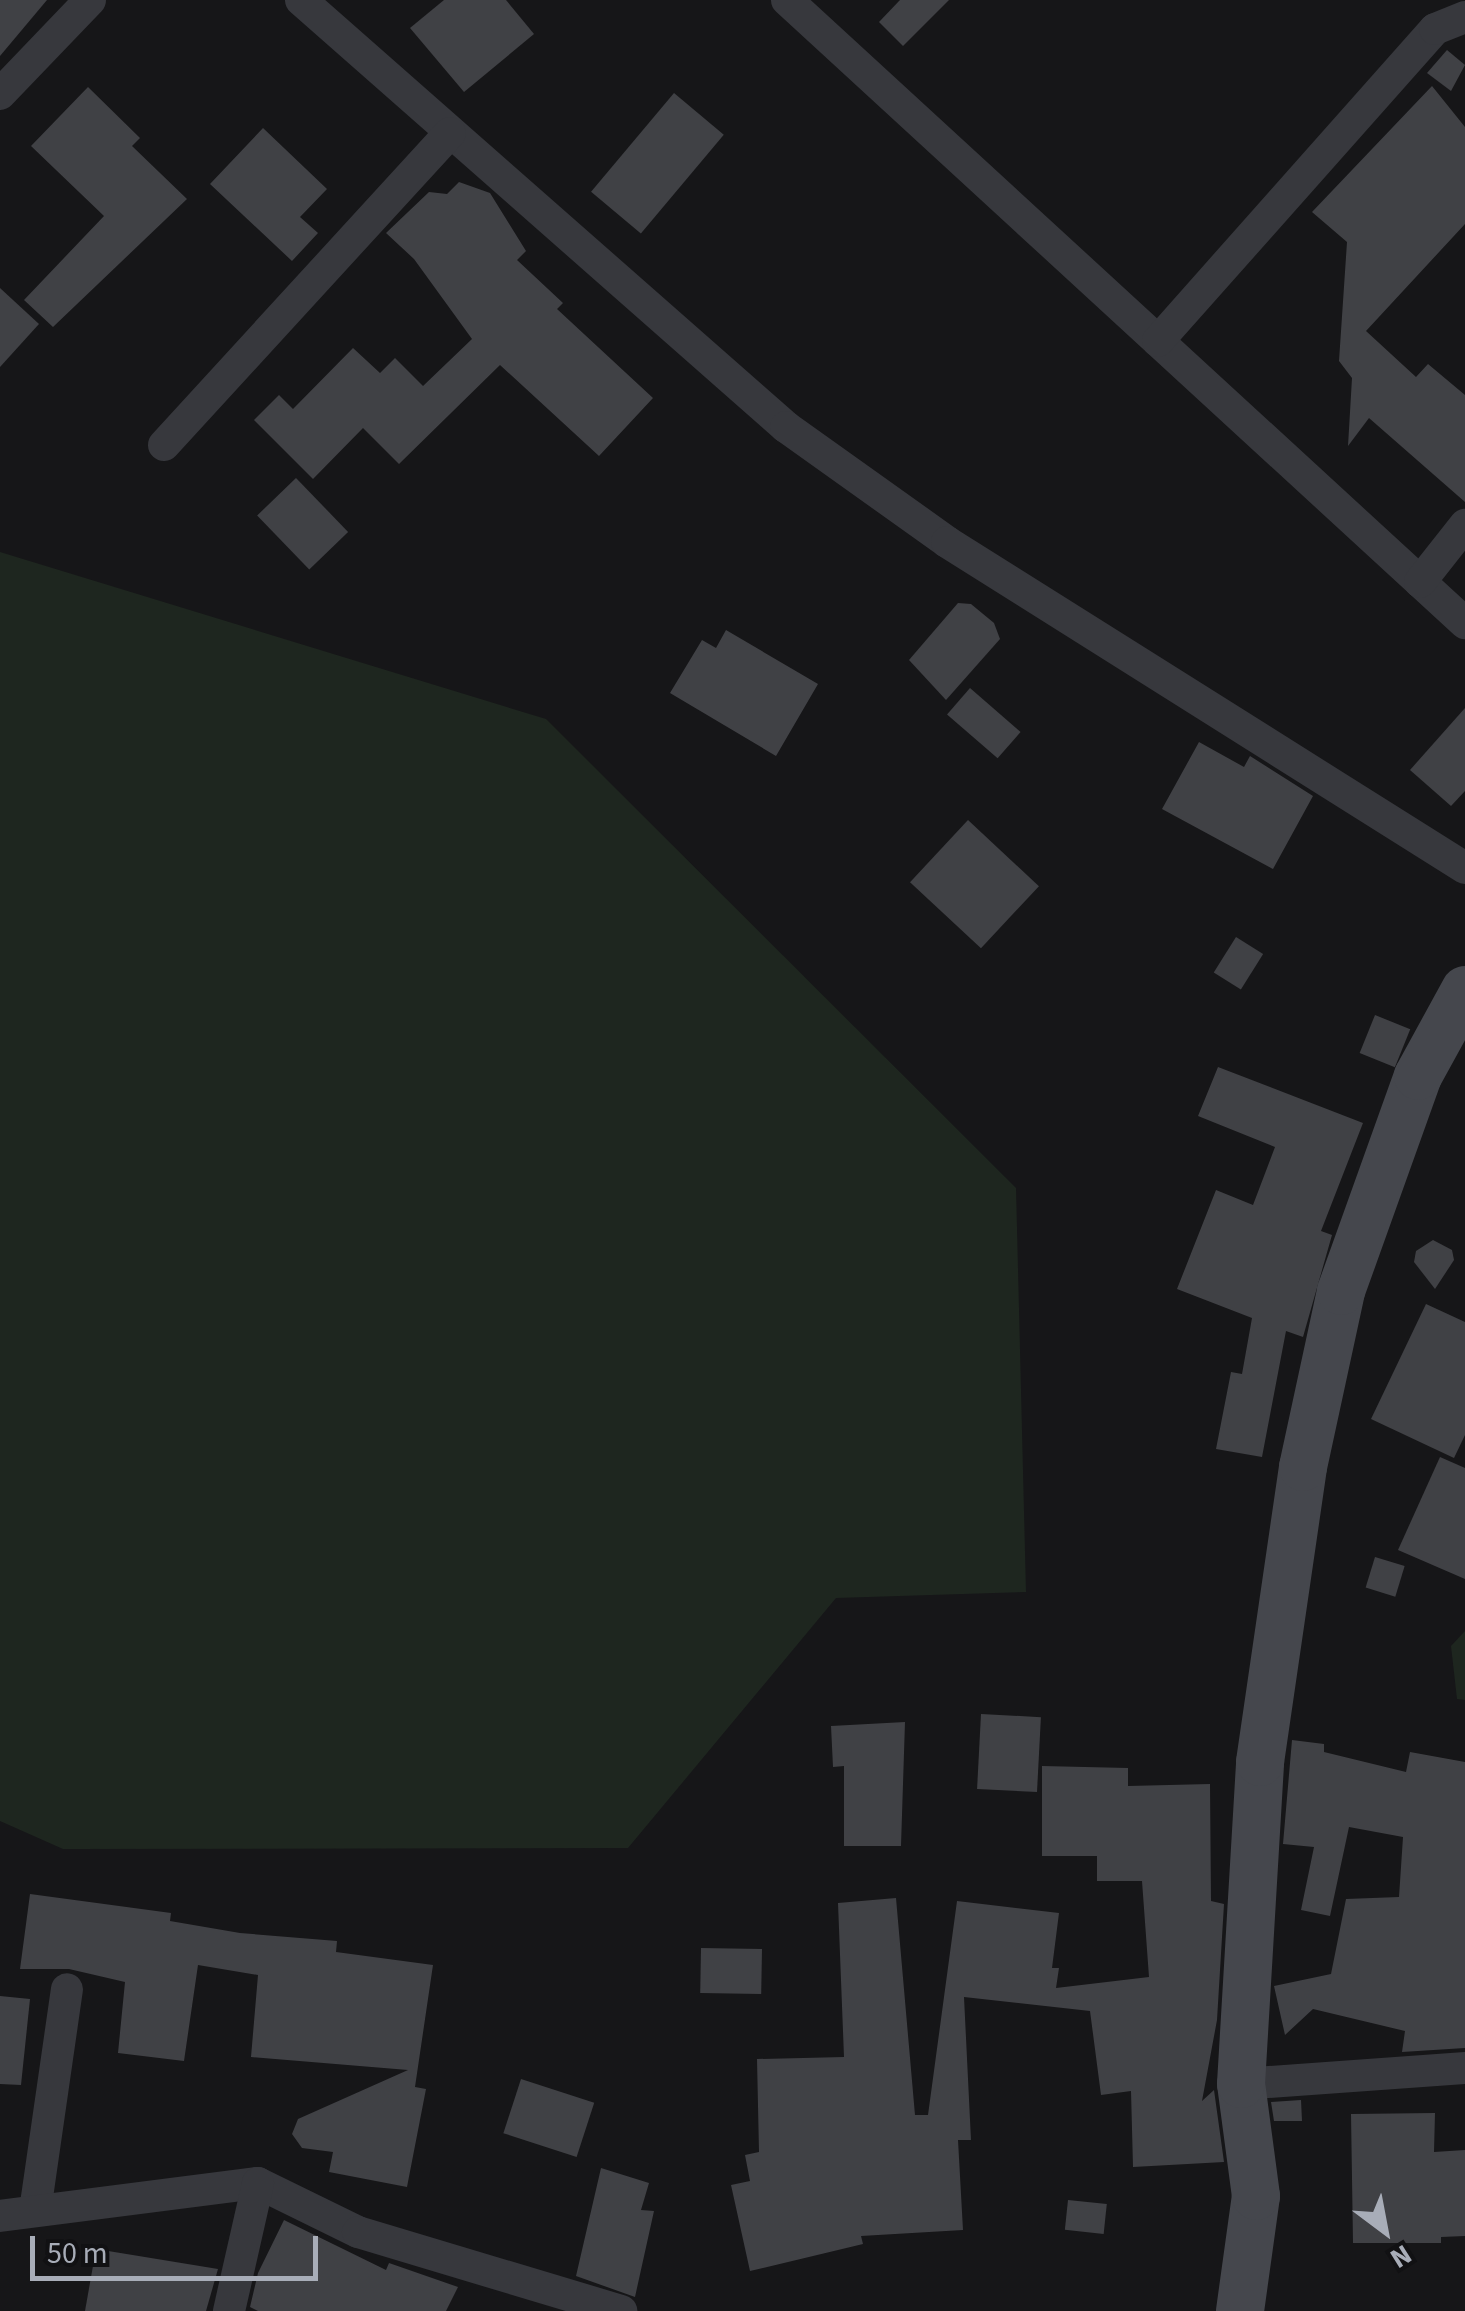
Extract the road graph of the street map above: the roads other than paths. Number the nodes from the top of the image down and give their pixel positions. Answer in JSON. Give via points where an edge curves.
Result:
{"nodes":[{"id":1,"x":90,"y":0,"type":"edge"},
{"id":2,"x":301,"y":0,"type":"edge"},
{"id":3,"x":787,"y":0,"type":"edge"},
{"id":4,"x":1465,"y":18,"type":"edge"},
{"id":5,"x":0,"y":94,"type":"edge"},
{"id":6,"x":450,"y":133,"type":"junction"},
{"id":7,"x":1158,"y":340,"type":"junction"},
{"id":8,"x":164,"y":444,"type":"dead end"},
{"id":9,"x":1465,"y":525,"type":"edge"},
{"id":10,"x":1420,"y":582,"type":"junction"},
{"id":11,"x":1465,"y":623,"type":"edge"},
{"id":12,"x":1465,"y":868,"type":"edge"},
{"id":13,"x":1465,"y":990,"type":"edge"},
{"id":14,"x":66,"y":1989,"type":"dead end"},
{"id":15,"x":1465,"y":2068,"type":"edge"},
{"id":16,"x":1241,"y":2084,"type":"junction"},
{"id":17,"x":258,"y":2184,"type":"junction"},
{"id":18,"x":34,"y":2212,"type":"junction"},
{"id":19,"x":0,"y":2216,"type":"edge"},
{"id":20,"x":229,"y":2311,"type":"edge"},
{"id":21,"x":621,"y":2311,"type":"edge"},
{"id":22,"x":1240,"y":2311,"type":"edge"}],
"edges":[{"from":1,"to":5,"type":"street"},
{"from":2,"to":6,"type":"street"},
{"from":3,"to":7,"type":"street"},
{"from":4,"to":7,"type":"street","via":[[1435,29]]},
{"from":6,"to":8,"type":"street"},
{"from":6,"to":12,"type":"street","via":[[786,427],[947,542]]},
{"from":7,"to":10,"type":"street"},
{"from":9,"to":10,"type":"street"},
{"from":10,"to":11,"type":"street"},
{"from":13,"to":16,"type":"street","via":[[1418,1076],[1341,1290],[1304,1466],[1260,1762]]},
{"from":14,"to":18,"type":"street"},
{"from":15,"to":16,"type":"street"},
{"from":16,"to":22,"type":"street","via":[[1256,2196]]},
{"from":17,"to":18,"type":"street"},
{"from":17,"to":20,"type":"street"},
{"from":17,"to":21,"type":"street","via":[[358,2232]]},
{"from":18,"to":19,"type":"street"}]}
